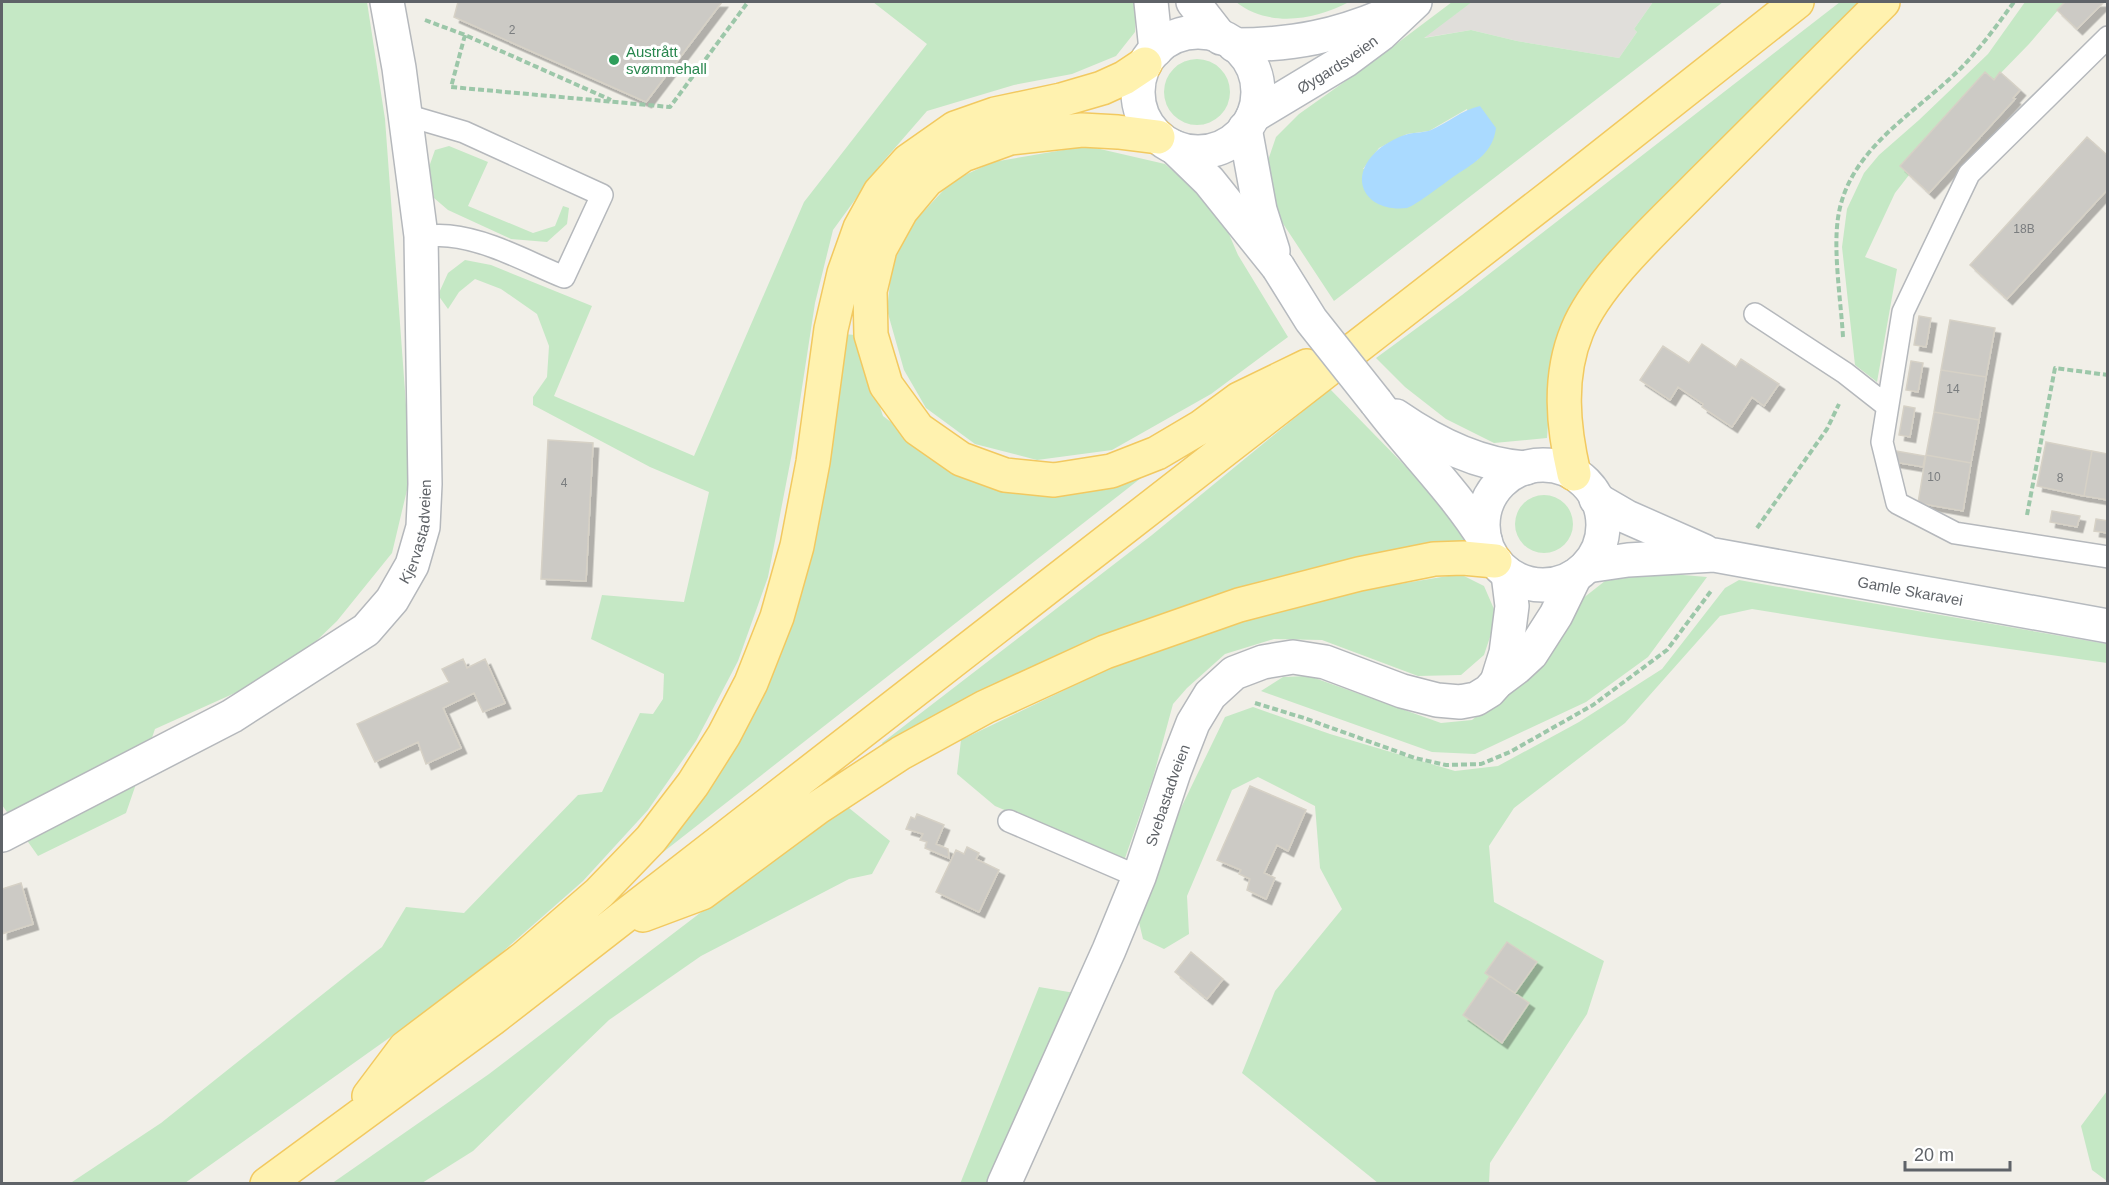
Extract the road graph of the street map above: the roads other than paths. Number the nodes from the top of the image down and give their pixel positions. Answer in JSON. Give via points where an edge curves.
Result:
{"nodes":[{"id":1,"x":387,"y":2,"type":"edge"},
{"id":2,"x":1151,"y":2,"type":"edge"},
{"id":3,"x":1193,"y":2,"type":"edge"},
{"id":4,"x":1414,"y":2,"type":"edge"},
{"id":5,"x":1797,"y":2,"type":"edge"},
{"id":6,"x":1883,"y":2,"type":"edge"},
{"id":7,"x":2108,"y":37,"type":"edge"},
{"id":8,"x":1228,"y":41,"type":"junction"},
{"id":9,"x":1150,"y":57,"type":"junction"},
{"id":10,"x":406,"y":115,"type":"junction"},
{"id":11,"x":1249,"y":122,"type":"junction"},
{"id":12,"x":1166,"y":142,"type":"junction"},
{"id":13,"x":421,"y":236,"type":"junction"},
{"id":14,"x":1278,"y":267,"type":"junction"},
{"id":15,"x":1755,"y":314,"type":"dead end"},
{"id":16,"x":1373,"y":333,"type":"junction"},
{"id":17,"x":1887,"y":406,"type":"junction"},
{"id":18,"x":1405,"y":430,"type":"junction"},
{"id":19,"x":1526,"y":468,"type":"junction"},
{"id":20,"x":1574,"y":474,"type":"junction"},
{"id":21,"x":1596,"y":499,"type":"junction"},
{"id":22,"x":1714,"y":555,"type":"junction"},
{"id":23,"x":2108,"y":557,"type":"edge"},
{"id":24,"x":1496,"y":558,"type":"junction"},
{"id":25,"x":1581,"y":571,"type":"junction"},
{"id":26,"x":2108,"y":626,"type":"edge"},
{"id":27,"x":1497,"y":682,"type":"junction"},
{"id":28,"x":1009,"y":821,"type":"dead end"},
{"id":29,"x":2,"y":835,"type":"edge"},
{"id":30,"x":1139,"y":877,"type":"junction"},
{"id":31,"x":610,"y":927,"type":"junction"},
{"id":32,"x":348,"y":1125,"type":"junction"},
{"id":33,"x":267,"y":1184,"type":"edge"},
{"id":34,"x":1004,"y":1184,"type":"edge"}],
"edges":[{"from":1,"to":10,"type":"street","name":"Kjervastadveien"},
{"from":2,"to":9,"type":"street"},
{"from":3,"to":8,"type":"street"},
{"from":4,"to":8,"type":"street","name":"Øygardsveien","via":[[1328,35],[1279,44]]},
{"from":4,"to":11,"type":"street","name":"Øygardsveien","via":[[1346,60]]},
{"from":5,"to":16,"type":"main road"},
{"from":6,"to":20,"type":"main road","via":[[1653,231],[1586,311],[1570,348],[1564,392],[1567,442]]},
{"from":7,"to":17,"type":"lane","via":[[1968,174],[1903,312]]},
{"from":8,"to":9,"type":"street","name":"Øygardsveien","via":[[1204,33],[1187,33],[1170,39]]},
{"from":8,"to":11,"type":"street","via":[[1248,60],[1256,79],[1257,100]]},
{"from":9,"to":12,"type":"street","via":[[1140,75],[1138,97],[1144,119]]},
{"from":9,"to":32,"type":"main road","via":[[1124,78],[1102,88],[995,114],[955,128],[908,161],[880,192],[860,228],[844,273],[831,329],[797,546],[777,617],[751,683],[724,735],[693,784],[644,847],[599,893],[524,958],[405,1048]]},
{"from":10,"to":13,"type":"street","name":"Kjervastadveien"},
{"from":10,"to":13,"type":"lane","via":[[464,132],[602,195],[564,277],[470,240]]},
{"from":11,"to":12,"type":"street","name":"Øygardsveien","via":[[1226,145],[1213,150],[1187,151]]},
{"from":11,"to":14,"type":"street","via":[[1260,210]]},
{"from":12,"to":14,"type":"street","via":[[1209,181]]},
{"from":12,"to":16,"type":"main road","via":[[1118,132],[1082,130],[1010,138],[963,155],[927,180],[901,211],[880,249],[870,291],[871,335],[886,385],[918,429],[961,459],[1005,476],[1054,480],[1111,471],[1157,453],[1201,428],[1239,399]]},
{"from":13,"to":29,"type":"street","name":"Kjervastadveien","via":[[423,527],[412,565],[392,600],[366,630],[232,716]]},
{"from":14,"to":18,"type":"street","bridge":true,"via":[[1311,320],[1376,402]]},
{"from":15,"to":17,"type":"lane","via":[[1845,373]]},
{"from":16,"to":31,"type":"main road"},
{"from":17,"to":23,"type":"lane","via":[[1882,442],[1897,503],[1955,533]]},
{"from":18,"to":19,"type":"street","via":[[1481,461]]},
{"from":18,"to":24,"type":"street"},
{"from":19,"to":20,"type":"street","via":[[1546,466]]},
{"from":19,"to":24,"type":"street","via":[[1508,477],[1488,501],[1483,520]]},
{"from":20,"to":21,"type":"street"},
{"from":21,"to":22,"type":"street","name":"Gamle Skaravei"},
{"from":21,"to":25,"type":"street","via":[[1602,514],[1602,533],[1597,551]]},
{"from":22,"to":25,"type":"street","name":"Gamle Skaravei","via":[[1648,558]]},
{"from":22,"to":26,"type":"street","name":"Gamle Skaravei"},
{"from":24,"to":25,"type":"street","via":[[1524,582],[1541,585],[1558,583]]},
{"from":24,"to":27,"type":"street","via":[[1512,606],[1506,653]]},
{"from":24,"to":31,"type":"main road","via":[[1434,560],[1359,574],[1239,605],[1105,652],[985,707],[901,753],[702,892]]},
{"from":25,"to":27,"type":"street","name":"Svebastadveien","via":[[1536,647]]},
{"from":27,"to":30,"type":"street","name":"Svebastadveien","via":[[1476,699],[1460,702],[1402,691],[1325,662],[1293,657],[1263,662],[1234,673],[1210,695],[1193,723]]},
{"from":28,"to":30,"type":"lane"},
{"from":30,"to":34,"type":"street","name":"Svebastadveien"},
{"from":31,"to":32,"type":"main road"},
{"from":32,"to":33,"type":"main road"}]}
